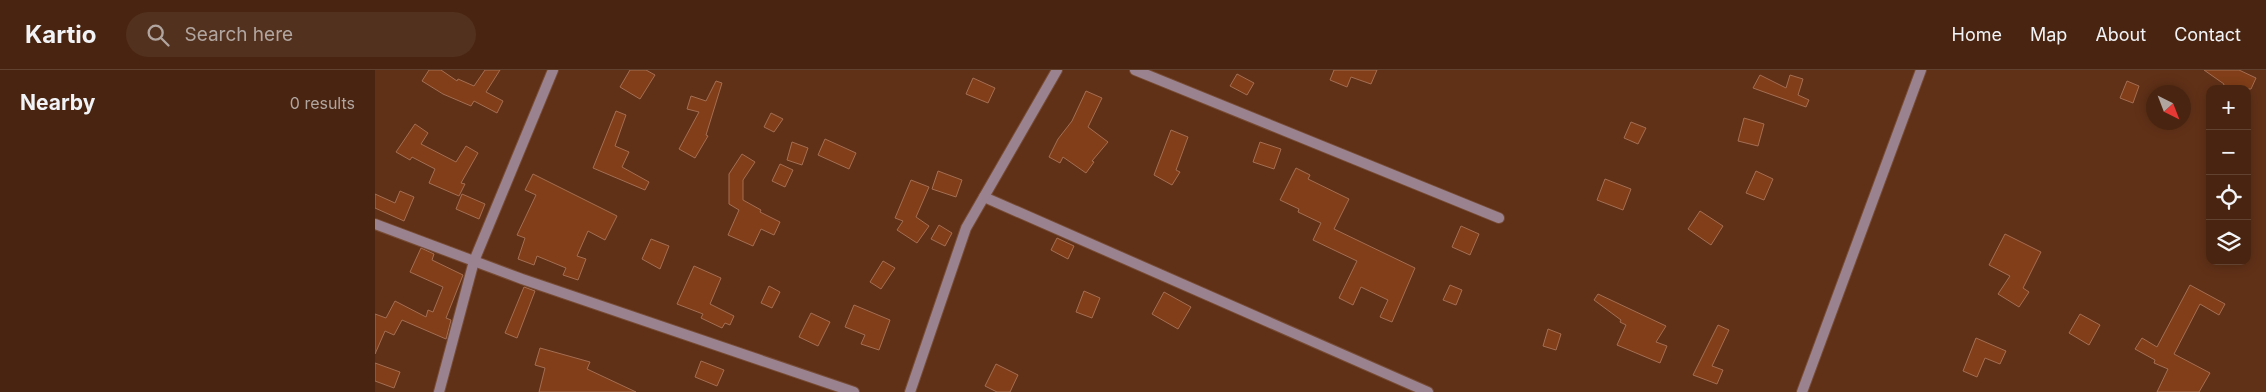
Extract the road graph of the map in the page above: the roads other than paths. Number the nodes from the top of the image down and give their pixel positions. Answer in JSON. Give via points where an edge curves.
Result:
{"nodes":[{"id":1,"x":553,"y":70,"type":"edge"},
{"id":2,"x":1057,"y":70,"type":"edge"},
{"id":3,"x":1135,"y":70,"type":"edge"},
{"id":4,"x":1921,"y":70,"type":"edge"},
{"id":5,"x":984,"y":197,"type":"junction"},
{"id":6,"x":1499,"y":218,"type":"dead end"},
{"id":7,"x":375,"y":224,"type":"edge"},
{"id":8,"x":474,"y":261,"type":"junction"},
{"id":9,"x":439,"y":392,"type":"edge"},
{"id":10,"x":854,"y":392,"type":"edge"},
{"id":11,"x":910,"y":392,"type":"edge"},
{"id":12,"x":1427,"y":392,"type":"edge"},
{"id":13,"x":1802,"y":392,"type":"edge"}],
"edges":[{"from":1,"to":8,"type":"street"},
{"from":2,"to":5,"type":"street"},
{"from":3,"to":6,"type":"street"},
{"from":4,"to":13,"type":"street"},
{"from":5,"to":11,"type":"street","via":[[966,228]]},
{"from":5,"to":12,"type":"street"},
{"from":7,"to":8,"type":"street"},
{"from":8,"to":9,"type":"street"},
{"from":8,"to":10,"type":"street"}]}
